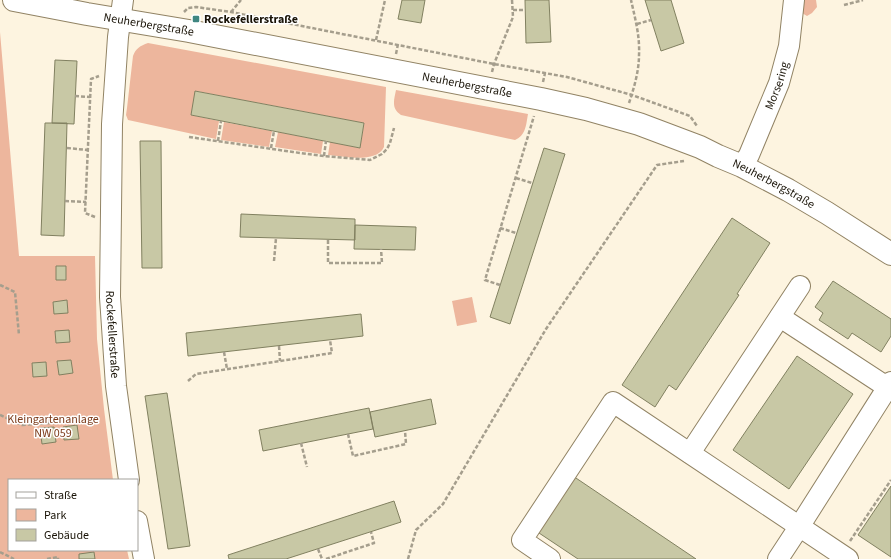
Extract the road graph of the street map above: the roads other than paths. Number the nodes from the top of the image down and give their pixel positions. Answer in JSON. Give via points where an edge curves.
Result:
{"nodes":[{"id":1,"x":14,"y":0,"type":"edge"},
{"id":2,"x":794,"y":0,"type":"edge"},
{"id":3,"x":122,"y":10,"type":"edge"},
{"id":4,"x":742,"y":166,"type":"junction"},
{"id":5,"x":891,"y":254,"type":"edge"},
{"id":6,"x":800,"y":286,"type":"dead end"},
{"id":7,"x":780,"y":317,"type":"junction"},
{"id":8,"x":889,"y":384,"type":"edge"},
{"id":9,"x":690,"y":453,"type":"junction"},
{"id":10,"x":129,"y":479,"type":"edge"},
{"id":11,"x":138,"y":526,"type":"edge"},
{"id":12,"x":799,"y":527,"type":"junction"},
{"id":13,"x":845,"y":557,"type":"edge"},
{"id":14,"x":144,"y":559,"type":"edge"},
{"id":15,"x":550,"y":559,"type":"edge"},
{"id":16,"x":778,"y":559,"type":"edge"}],
"edges":[{"from":1,"to":3,"type":"main road","name":"Neuherbergstraße"},
{"from":2,"to":4,"type":"street","name":"Morsering","via":[[789,46],[779,83]]},
{"from":3,"to":4,"type":"main road","name":"Neuherbergstraße","via":[[189,31],[586,109],[639,124],[700,146]]},
{"from":3,"to":10,"type":"street","name":"Rockefellerstraße","via":[[112,124],[110,297],[116,386]]},
{"from":4,"to":5,"type":"main road","name":"Neuherbergstraße","via":[[827,213]]},
{"from":6,"to":7,"type":"street"},
{"from":7,"to":8,"type":"street"},
{"from":7,"to":9,"type":"street"},
{"from":8,"to":12,"type":"street"},
{"from":9,"to":12,"type":"street"},
{"from":9,"to":15,"type":"street","via":[[613,402],[522,540]]},
{"from":11,"to":14,"type":"street"},
{"from":12,"to":13,"type":"street"},
{"from":12,"to":16,"type":"street"}]}
